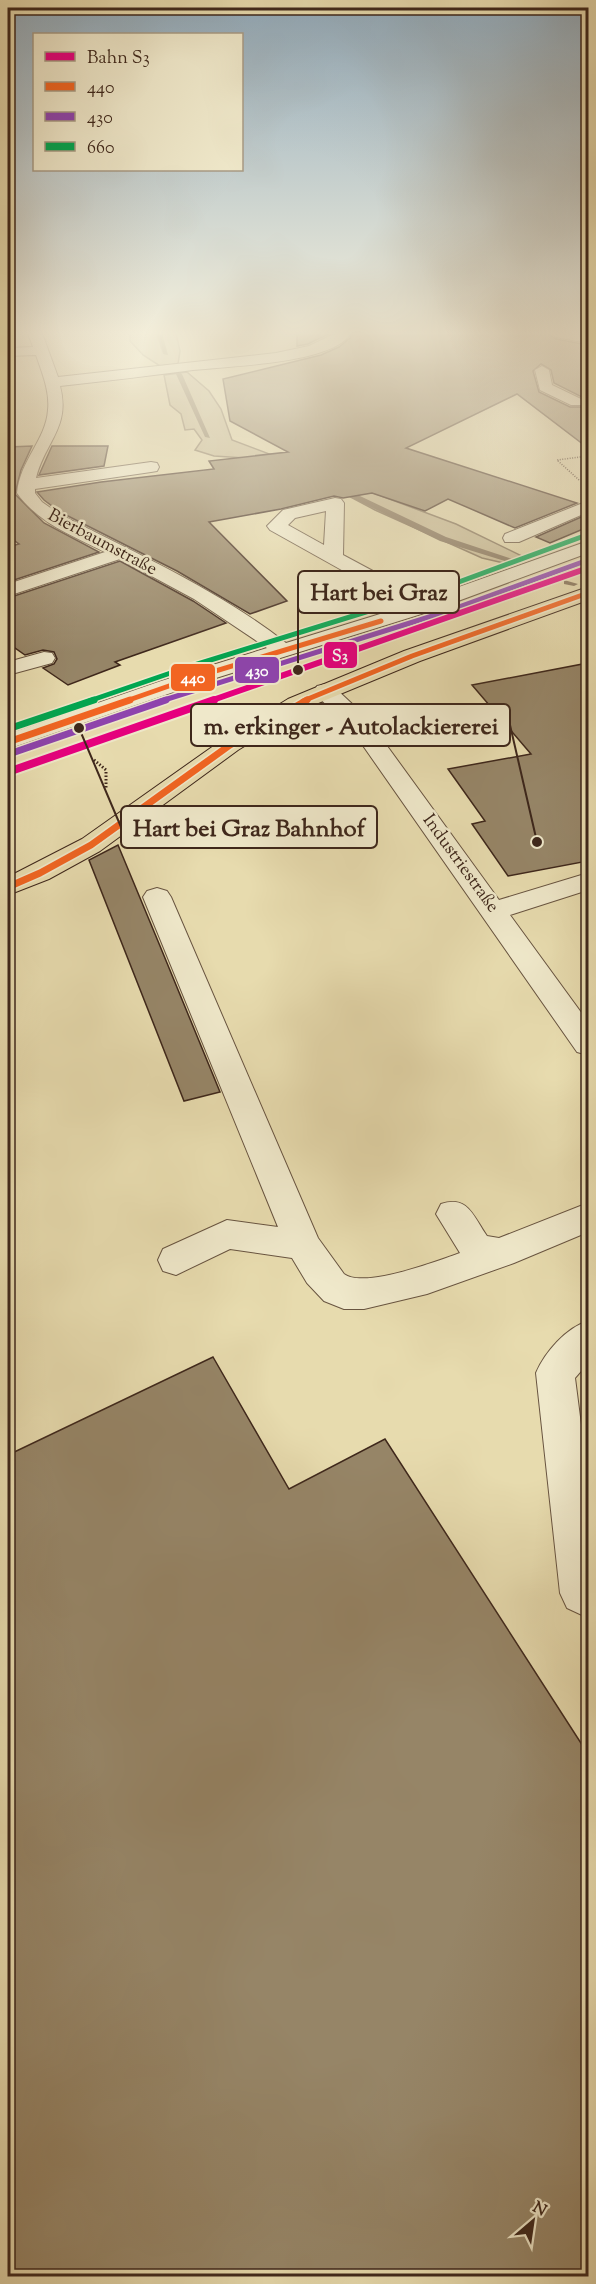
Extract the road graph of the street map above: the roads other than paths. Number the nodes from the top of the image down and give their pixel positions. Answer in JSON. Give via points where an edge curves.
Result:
{"nodes":[{"id":1,"x":45,"y":440,"type":"edge"},
{"id":2,"x":151,"y":467,"type":"dead end"},
{"id":3,"x":26,"y":485,"type":"junction"},
{"id":4,"x":588,"y":506,"type":"edge"},
{"id":5,"x":512,"y":538,"type":"dead end"},
{"id":6,"x":588,"y":547,"type":"edge"},
{"id":7,"x":120,"y":553,"type":"junction"},
{"id":8,"x":333,"y":557,"type":"dead end"},
{"id":9,"x":8,"y":590,"type":"edge"},
{"id":10,"x":588,"y":593,"type":"edge"},
{"id":11,"x":424,"y":607,"type":"junction"},
{"id":12,"x":283,"y":651,"type":"junction"},
{"id":13,"x":44,"y":658,"type":"dead end"},
{"id":14,"x":8,"y":669,"type":"edge"},
{"id":15,"x":325,"y":691,"type":"junction"},
{"id":16,"x":8,"y":742,"type":"edge"},
{"id":17,"x":588,"y":881,"type":"edge"},
{"id":18,"x":8,"y":887,"type":"edge"},
{"id":19,"x":157,"y":897,"type":"dead end"},
{"id":20,"x":493,"y":911,"type":"junction"},
{"id":21,"x":585,"y":1034,"type":"edge"},
{"id":22,"x":453,"y":1214,"type":"dead end"},
{"id":23,"x":588,"y":1217,"type":"edge"},
{"id":24,"x":303,"y":1245,"type":"junction"},
{"id":25,"x":501,"y":1254,"type":"junction"},
{"id":26,"x":176,"y":1260,"type":"dead end"},
{"id":27,"x":588,"y":1336,"type":"edge"},
{"id":28,"x":582,"y":1593,"type":"dead end"}],
"edges":[{"from":1,"to":3,"type":"street","via":[[29,468]]},
{"from":2,"to":3,"type":"street"},
{"from":3,"to":7,"type":"street","name":"Bierbaumstraße","via":[[26,493],[36,506]]},
{"from":4,"to":5,"type":"street"},
{"from":6,"to":11,"type":"street"},
{"from":7,"to":9,"type":"street"},
{"from":7,"to":12,"type":"street","name":"Bierbaumstraße","via":[[197,593]]},
{"from":8,"to":11,"type":"street"},
{"from":10,"to":15,"type":"main road"},
{"from":11,"to":12,"type":"street"},
{"from":12,"to":16,"type":"street"},
{"from":13,"to":14,"type":"street"},
{"from":15,"to":18,"type":"main road","via":[[266,721],[91,845]]},
{"from":15,"to":20,"type":"street","name":"Industriestraße","via":[[357,722]]},
{"from":17,"to":20,"type":"street"},
{"from":19,"to":24,"type":"street"},
{"from":20,"to":21,"type":"street","name":"Industriestraße"},
{"from":22,"to":25,"type":"street","via":[[476,1248]]},
{"from":23,"to":25,"type":"street"},
{"from":24,"to":25,"type":"street","via":[[328,1282],[345,1293],[379,1293]]},
{"from":24,"to":26,"type":"street","via":[[227,1234]]},
{"from":27,"to":28,"type":"street","via":[[555,1373]]}]}
